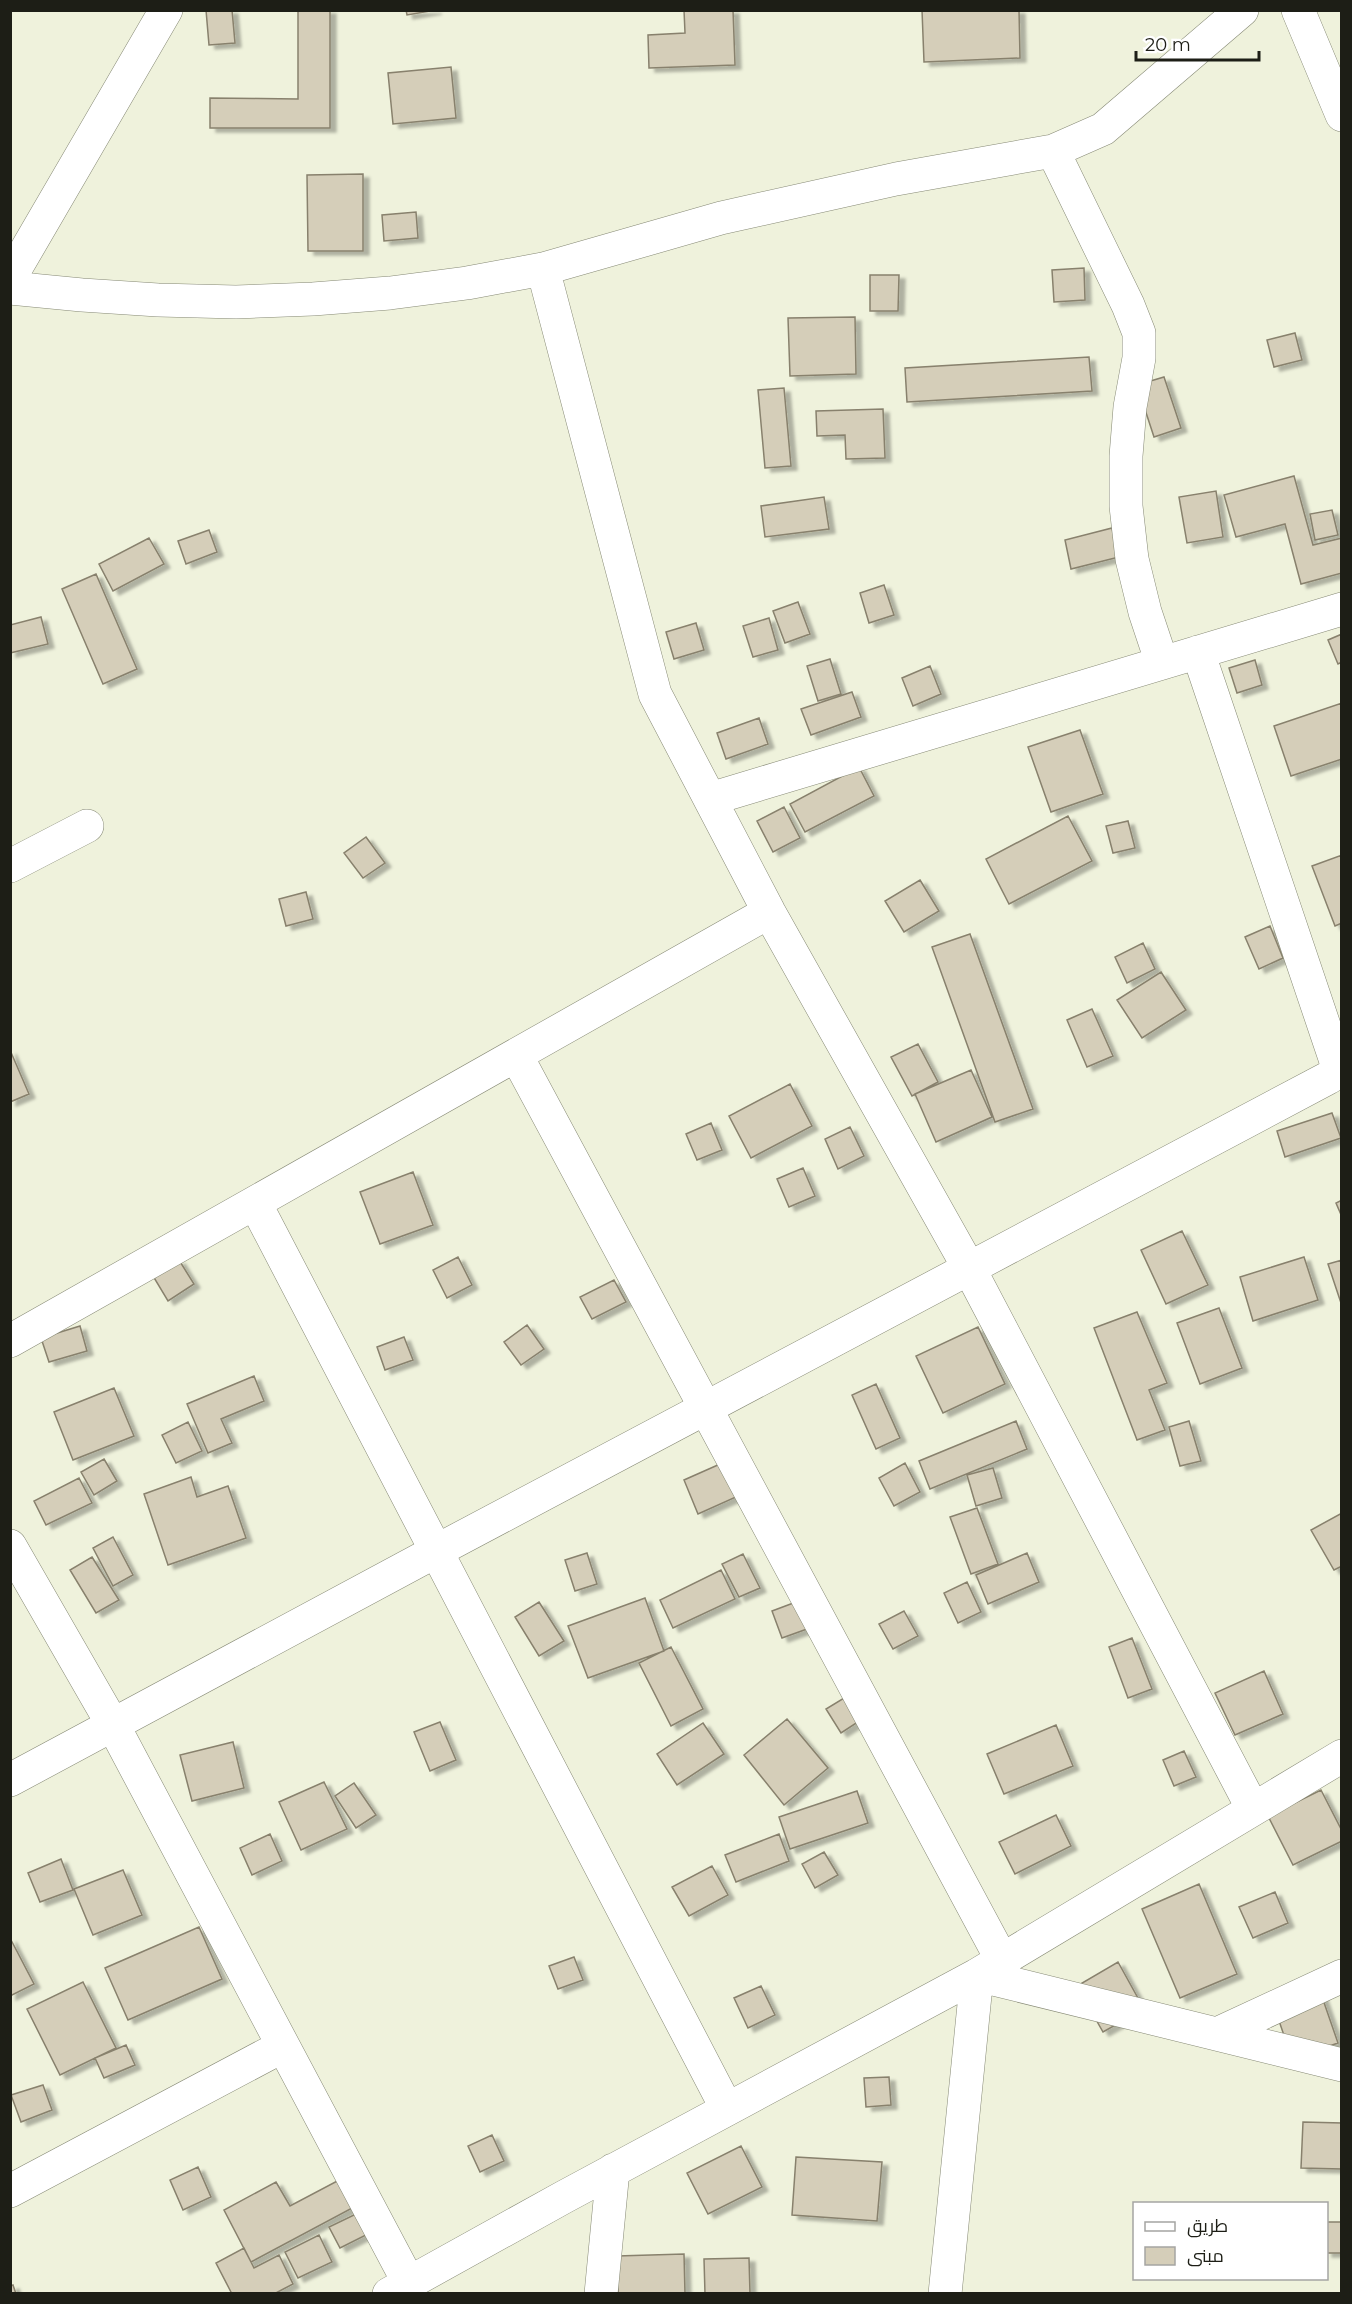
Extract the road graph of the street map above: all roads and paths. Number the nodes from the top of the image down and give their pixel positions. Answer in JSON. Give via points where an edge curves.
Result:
{"nodes":[{"id":1,"x":166,"y":10,"type":"edge"},
{"id":2,"x":1242,"y":10,"type":"edge"},
{"id":3,"x":1298,"y":10,"type":"edge"},
{"id":4,"x":1341,"y":115,"type":"edge"},
{"id":5,"x":1053,"y":151,"type":"junction"},
{"id":6,"x":543,"y":269,"type":"junction"},
{"id":7,"x":10,"y":278,"type":"edge"},
{"id":8,"x":10,"y":288,"type":"edge"},
{"id":9,"x":1341,"y":609,"type":"edge"},
{"id":10,"x":1198,"y":652,"type":"junction"},
{"id":11,"x":1162,"y":663,"type":"junction"},
{"id":12,"x":710,"y":799,"type":"junction"},
{"id":13,"x":87,"y":826,"type":"dead end"},
{"id":14,"x":10,"y":866,"type":"edge"},
{"id":15,"x":769,"y":912,"type":"junction"},
{"id":16,"x":516,"y":1054,"type":"junction"},
{"id":17,"x":1340,"y":1069,"type":"edge"},
{"id":18,"x":255,"y":1203,"type":"junction"},
{"id":19,"x":969,"y":1268,"type":"junction"},
{"id":20,"x":10,"y":1341,"type":"edge"},
{"id":21,"x":706,"y":1408,"type":"junction"},
{"id":22,"x":10,"y":1546,"type":"edge"},
{"id":23,"x":436,"y":1551,"type":"junction"},
{"id":24,"x":113,"y":1725,"type":"junction"},
{"id":25,"x":1341,"y":1756,"type":"edge"},
{"id":26,"x":10,"y":1780,"type":"edge"},
{"id":27,"x":1253,"y":1809,"type":"junction"},
{"id":28,"x":989,"y":1967,"type":"junction"},
{"id":29,"x":1341,"y":1976,"type":"edge"},
{"id":30,"x":1217,"y":2034,"type":"junction"},
{"id":31,"x":283,"y":2046,"type":"junction"},
{"id":32,"x":1341,"y":2065,"type":"edge"},
{"id":33,"x":728,"y":2109,"type":"junction"},
{"id":34,"x":614,"y":2170,"type":"junction"},
{"id":35,"x":10,"y":2191,"type":"edge"},
{"id":36,"x":399,"y":2288,"type":"edge"},
{"id":37,"x":601,"y":2294,"type":"edge"},
{"id":38,"x":945,"y":2294,"type":"edge"}],
"edges":[{"from":1,"to":7,"type":"street"},
{"from":2,"to":5,"type":"street","via":[[1103,129]]},
{"from":3,"to":4,"type":"street"},
{"from":5,"to":6,"type":"street","via":[[896,179],[732,216]]},
{"from":5,"to":11,"type":"street","via":[[1139,333],[1126,456],[1126,506],[1132,559]]},
{"from":6,"to":8,"type":"street","via":[[467,284],[390,293],[236,302],[82,296]]},
{"from":6,"to":12,"type":"street","via":[[655,694]]},
{"from":9,"to":10,"type":"street"},
{"from":10,"to":11,"type":"street"},
{"from":10,"to":17,"type":"street"},
{"from":11,"to":12,"type":"street"},
{"from":12,"to":15,"type":"street"},
{"from":13,"to":14,"type":"street"},
{"from":15,"to":16,"type":"street"},
{"from":15,"to":19,"type":"street"},
{"from":16,"to":18,"type":"street"},
{"from":16,"to":21,"type":"street"},
{"from":17,"to":19,"type":"street"},
{"from":18,"to":20,"type":"street"},
{"from":18,"to":23,"type":"street"},
{"from":19,"to":21,"type":"street"},
{"from":19,"to":27,"type":"street"},
{"from":21,"to":23,"type":"street"},
{"from":21,"to":28,"type":"street"},
{"from":22,"to":24,"type":"street"},
{"from":23,"to":24,"type":"street"},
{"from":23,"to":33,"type":"street"},
{"from":24,"to":26,"type":"street"},
{"from":24,"to":31,"type":"street"},
{"from":25,"to":27,"type":"street"},
{"from":27,"to":28,"type":"street"},
{"from":28,"to":30,"type":"street"},
{"from":28,"to":33,"type":"street"},
{"from":28,"to":38,"type":"street"},
{"from":29,"to":30,"type":"street"},
{"from":30,"to":32,"type":"street"},
{"from":31,"to":35,"type":"street"},
{"from":31,"to":36,"type":"street"},
{"from":33,"to":34,"type":"street"},
{"from":34,"to":36,"type":"street"},
{"from":34,"to":37,"type":"street"}]}
